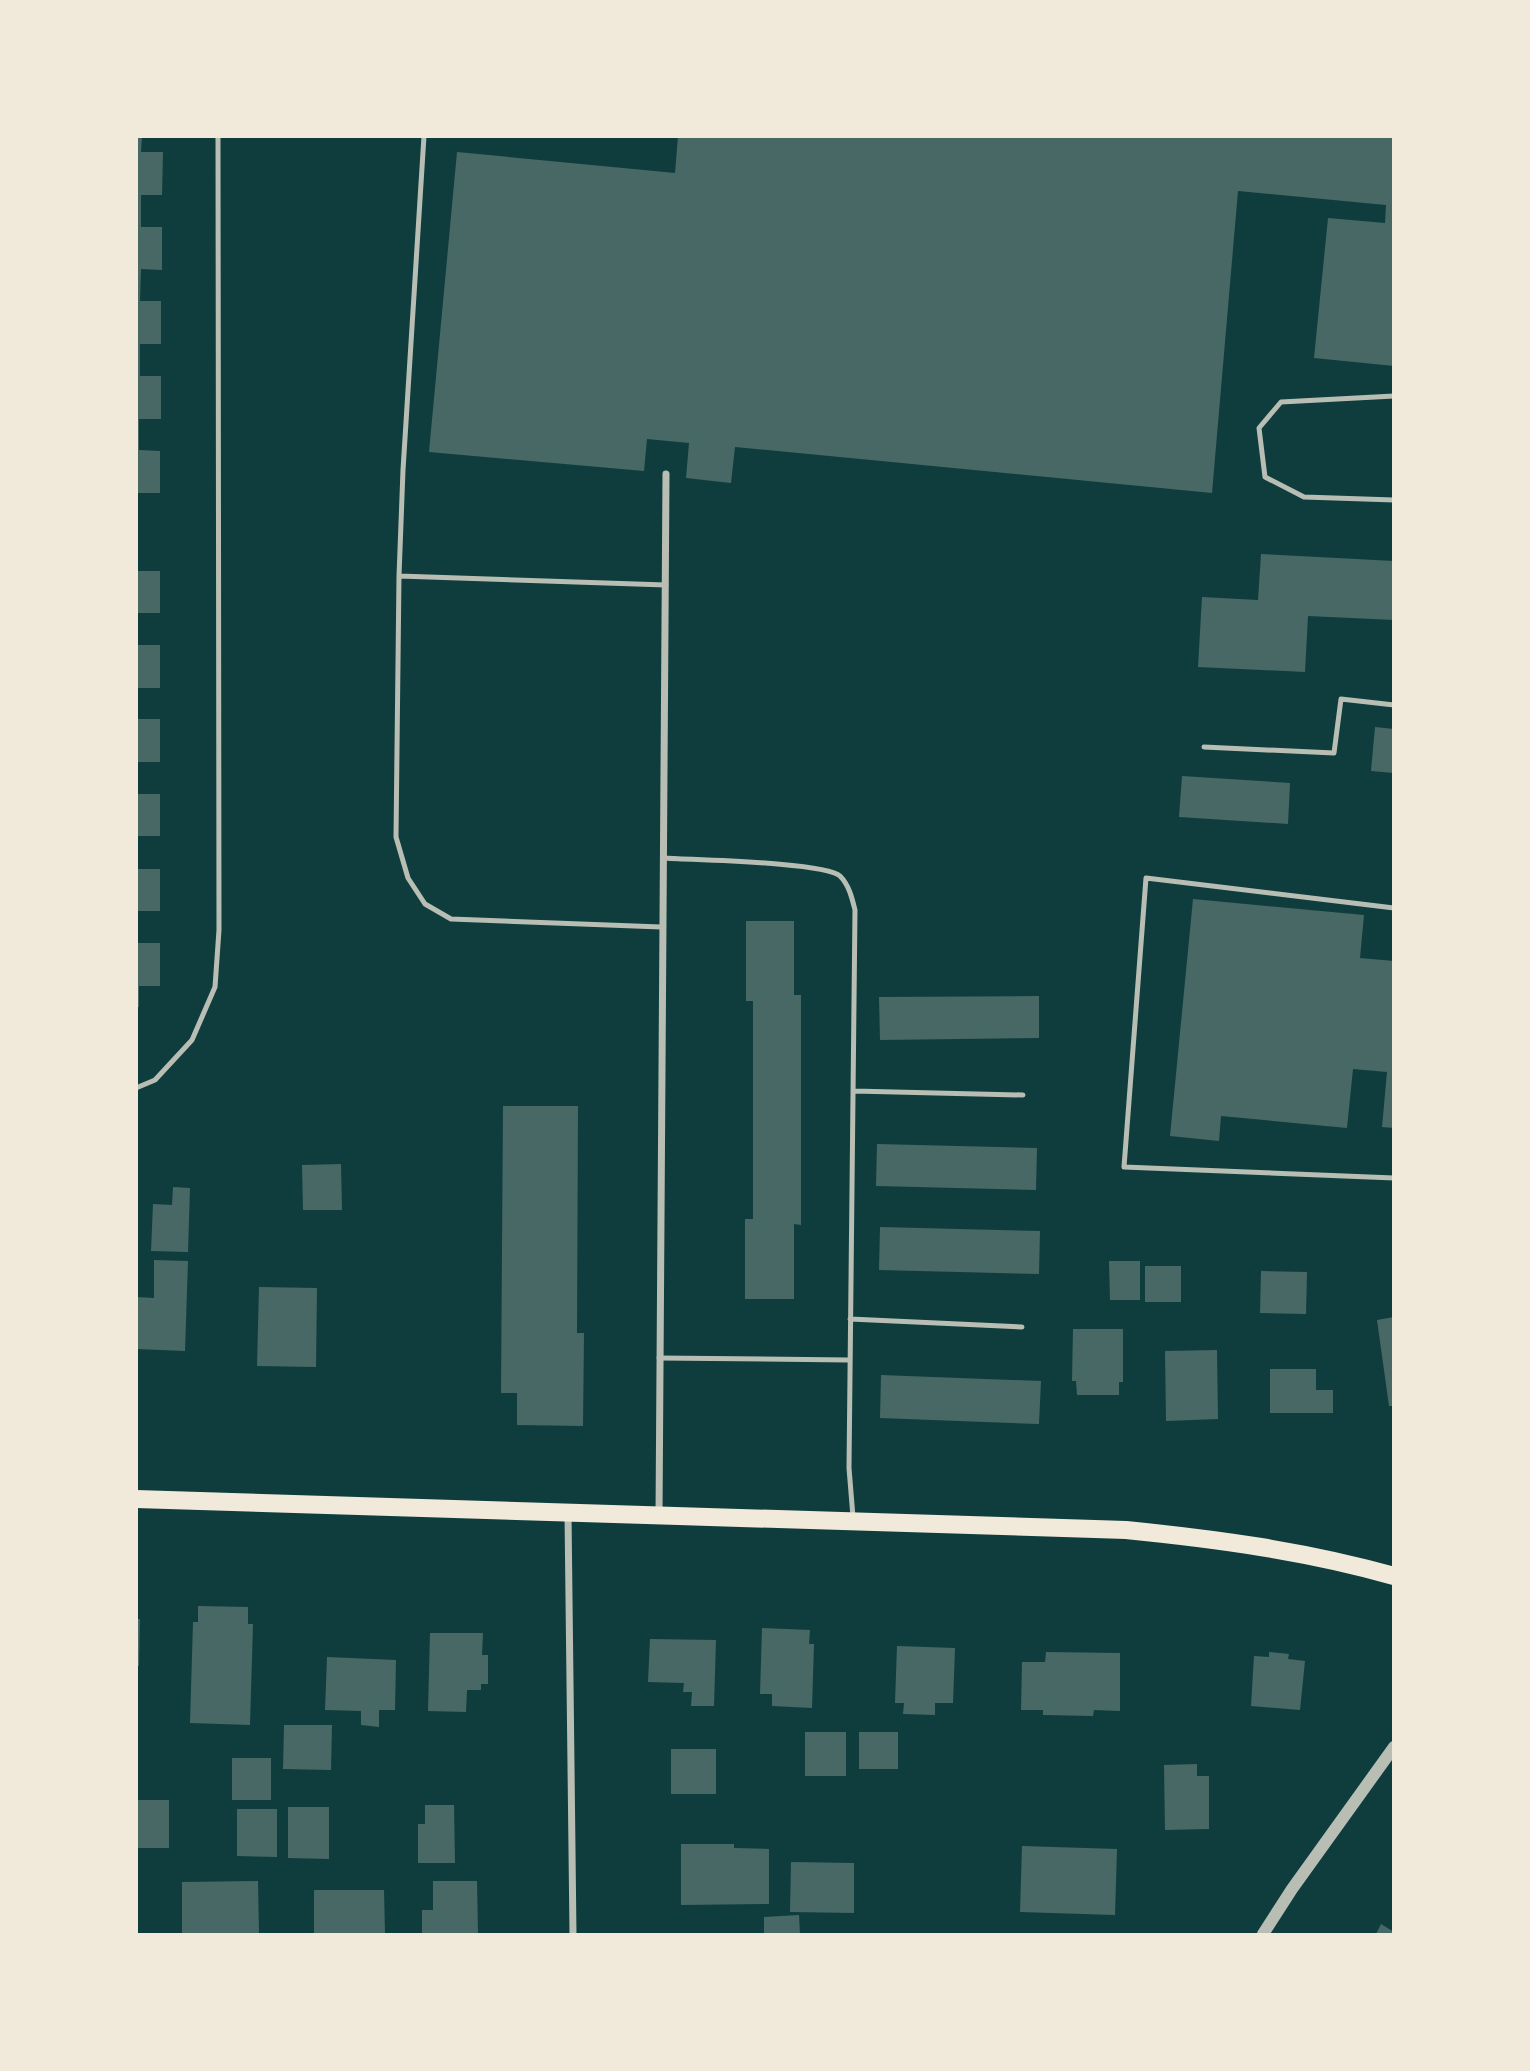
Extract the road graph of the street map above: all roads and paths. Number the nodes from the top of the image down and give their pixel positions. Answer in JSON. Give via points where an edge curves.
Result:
{"nodes":[{"id":1,"x":218,"y":136,"type":"edge"},
{"id":2,"x":424,"y":136,"type":"edge"},
{"id":3,"x":1394,"y":396,"type":"edge"},
{"id":4,"x":666,"y":474,"type":"dead end"},
{"id":5,"x":1394,"y":500,"type":"edge"},
{"id":6,"x":399,"y":576,"type":"junction"},
{"id":7,"x":666,"y":586,"type":"junction"},
{"id":8,"x":1394,"y":705,"type":"edge"},
{"id":9,"x":1205,"y":747,"type":"dead end"},
{"id":10,"x":664,"y":858,"type":"junction"},
{"id":11,"x":1394,"y":908,"type":"edge"},
{"id":12,"x":661,"y":927,"type":"junction"},
{"id":13,"x":136,"y":1088,"type":"edge"},
{"id":14,"x":853,"y":1091,"type":"junction"},
{"id":15,"x":1023,"y":1095,"type":"dead end"},
{"id":16,"x":1394,"y":1178,"type":"edge"},
{"id":17,"x":850,"y":1319,"type":"junction"},
{"id":18,"x":1023,"y":1327,"type":"dead end"},
{"id":19,"x":659,"y":1358,"type":"junction"},
{"id":20,"x":849,"y":1360,"type":"junction"},
{"id":21,"x":136,"y":1499,"type":"edge"},
{"id":22,"x":568,"y":1513,"type":"junction"},
{"id":23,"x":659,"y":1516,"type":"junction"},
{"id":24,"x":853,"y":1522,"type":"junction"},
{"id":25,"x":1394,"y":1576,"type":"edge"},
{"id":26,"x":1394,"y":1747,"type":"edge"},
{"id":27,"x":573,"y":1934,"type":"edge"},
{"id":28,"x":1263,"y":1934,"type":"edge"}],
"edges":[{"from":1,"to":13,"type":"lane","via":[[219,930],[215,986],[192,1040],[155,1080]]},
{"from":2,"to":6,"type":"lane"},
{"from":3,"to":5,"type":"lane","via":[[1281,402],[1259,428],[1265,477],[1304,497]]},
{"from":4,"to":7,"type":"street"},
{"from":6,"to":7,"type":"lane"},
{"from":6,"to":12,"type":"lane","via":[[397,837],[408,878],[425,904],[451,919]]},
{"from":7,"to":10,"type":"street"},
{"from":8,"to":9,"type":"lane","via":[[1341,699],[1334,753]]},
{"from":10,"to":12,"type":"street"},
{"from":10,"to":14,"type":"lane","via":[[811,866],[839,874],[855,909]]},
{"from":11,"to":16,"type":"lane","via":[[1146,878],[1124,1167]]},
{"from":12,"to":19,"type":"street"},
{"from":14,"to":15,"type":"lane"},
{"from":14,"to":17,"type":"lane"},
{"from":17,"to":18,"type":"lane"},
{"from":17,"to":20,"type":"lane"},
{"from":19,"to":20,"type":"lane"},
{"from":19,"to":23,"type":"street"},
{"from":20,"to":24,"type":"lane"},
{"from":21,"to":22,"type":"main road"},
{"from":22,"to":23,"type":"main road"},
{"from":22,"to":27,"type":"street"},
{"from":23,"to":24,"type":"main road"},
{"from":24,"to":25,"type":"main road","via":[[1126,1530],[1207,1538],[1290,1551]]},
{"from":26,"to":28,"type":"street"}]}
